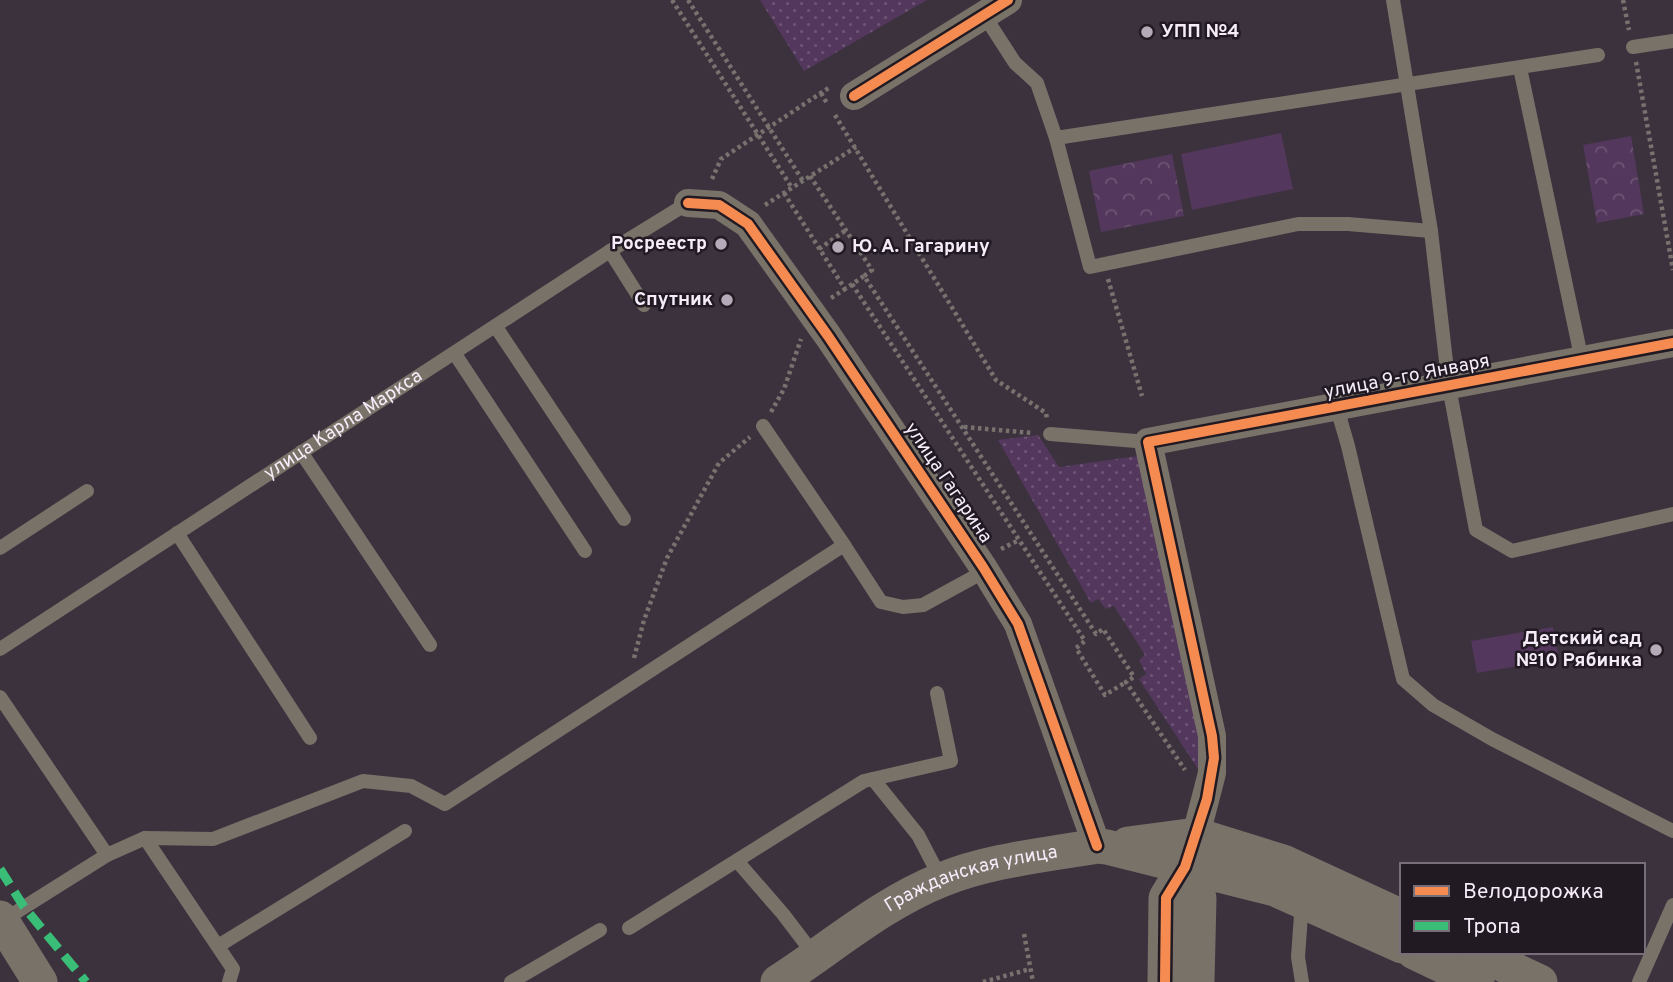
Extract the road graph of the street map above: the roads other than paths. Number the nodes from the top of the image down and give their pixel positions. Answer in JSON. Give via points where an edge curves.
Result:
{"nodes":[{"id":1,"x":1008,"y":0,"type":"edge"},
{"id":2,"x":1393,"y":0,"type":"edge"},
{"id":3,"x":984,"y":15,"type":"junction"},
{"id":4,"x":1673,"y":41,"type":"edge"},
{"id":5,"x":1633,"y":47,"type":"road end"},
{"id":6,"x":1598,"y":55,"type":"dead end"},
{"id":7,"x":1520,"y":68,"type":"junction"},
{"id":8,"x":1407,"y":83,"type":"junction"},
{"id":9,"x":854,"y":96,"type":"dead end"},
{"id":10,"x":1056,"y":138,"type":"junction"},
{"id":11,"x":688,"y":204,"type":"joint"},
{"id":12,"x":1431,"y":231,"type":"junction"},
{"id":13,"x":610,"y":251,"type":"junction"},
{"id":14,"x":644,"y":305,"type":"dead end"},
{"id":15,"x":496,"y":327,"type":"junction"},
{"id":16,"x":1673,"y":343,"type":"edge"},
{"id":17,"x":455,"y":354,"type":"junction"},
{"id":18,"x":1582,"y":361,"type":"junction"},
{"id":19,"x":1449,"y":387,"type":"junction"},
{"id":20,"x":1337,"y":408,"type":"junction"},
{"id":21,"x":763,"y":425,"type":"road end"},
{"id":22,"x":1050,"y":434,"type":"road end"},
{"id":23,"x":1147,"y":442,"type":"junction"},
{"id":24,"x":301,"y":452,"type":"junction"},
{"id":25,"x":87,"y":491,"type":"dead end"},
{"id":26,"x":1673,"y":513,"type":"edge"},
{"id":27,"x":624,"y":519,"type":"dead end"},
{"id":28,"x":177,"y":533,"type":"junction"},
{"id":29,"x":844,"y":545,"type":"junction"},
{"id":30,"x":0,"y":548,"type":"edge"},
{"id":31,"x":585,"y":551,"type":"dead end"},
{"id":32,"x":985,"y":571,"type":"junction"},
{"id":33,"x":430,"y":645,"type":"dead end"},
{"id":34,"x":0,"y":649,"type":"edge"},
{"id":35,"x":937,"y":693,"type":"dead end"},
{"id":36,"x":0,"y":697,"type":"edge"},
{"id":37,"x":310,"y":738,"type":"dead end"},
{"id":38,"x":873,"y":779,"type":"junction"},
{"id":39,"x":405,"y":831,"type":"dead end"},
{"id":40,"x":1673,"y":831,"type":"edge"},
{"id":41,"x":145,"y":838,"type":"junction"},
{"id":42,"x":1102,"y":847,"type":"junction"},
{"id":43,"x":1191,"y":851,"type":"junction"},
{"id":44,"x":107,"y":855,"type":"junction"},
{"id":45,"x":737,"y":861,"type":"junction"},
{"id":46,"x":941,"y":880,"type":"junction"},
{"id":47,"x":1302,"y":900,"type":"junction"},
{"id":48,"x":1673,"y":905,"type":"edge"},
{"id":49,"x":1400,"y":916,"type":"edge"},
{"id":50,"x":1,"y":919,"type":"edge"},
{"id":51,"x":629,"y":928,"type":"dead end"},
{"id":52,"x":600,"y":930,"type":"dead end"},
{"id":53,"x":1400,"y":945,"type":"edge"},
{"id":54,"x":218,"y":946,"type":"junction"},
{"id":55,"x":1418,"y":954,"type":"edge"},
{"id":56,"x":1480,"y":954,"type":"edge"},
{"id":57,"x":814,"y":956,"type":"junction"},
{"id":58,"x":40,"y":982,"type":"edge"},
{"id":59,"x":229,"y":982,"type":"edge"},
{"id":60,"x":511,"y":982,"type":"edge"},
{"id":61,"x":778,"y":982,"type":"edge"},
{"id":62,"x":1166,"y":982,"type":"edge"},
{"id":63,"x":1197,"y":982,"type":"edge"},
{"id":64,"x":1302,"y":982,"type":"edge"},
{"id":65,"x":1478,"y":982,"type":"edge"},
{"id":66,"x":1540,"y":982,"type":"edge"},
{"id":67,"x":1639,"y":982,"type":"edge"}],
"edges":[{"from":1,"to":3,"type":"street"},
{"from":2,"to":8,"type":"lane"},
{"from":3,"to":9,"type":"street"},
{"from":3,"to":10,"type":"lane","via":[[1015,63],[1037,83]]},
{"from":4,"to":5,"type":"lane"},
{"from":6,"to":7,"type":"lane"},
{"from":7,"to":8,"type":"lane"},
{"from":7,"to":18,"type":"lane"},
{"from":8,"to":10,"type":"lane"},
{"from":8,"to":12,"type":"lane"},
{"from":10,"to":12,"type":"lane","via":[[1090,267],[1298,225]]},
{"from":11,"to":13,"type":"lane","name":"улица Карла Маркса"},
{"from":11,"to":32,"type":"street","name":"улица Гагарина","via":[[719,205],[748,224]]},
{"from":12,"to":19,"type":"lane"},
{"from":13,"to":14,"type":"lane"},
{"from":13,"to":15,"type":"lane","name":"улица Карла Маркса"},
{"from":15,"to":17,"type":"lane","name":"улица Карла Маркса"},
{"from":15,"to":27,"type":"lane"},
{"from":16,"to":18,"type":"street","name":"улица 9-го Января"},
{"from":17,"to":24,"type":"lane","name":"улица Карла Маркса"},
{"from":17,"to":31,"type":"lane"},
{"from":18,"to":19,"type":"street","name":"улица 9-го Января"},
{"from":19,"to":20,"type":"street","name":"улица 9-го Января"},
{"from":19,"to":26,"type":"lane","via":[[1476,530],[1512,551]]},
{"from":20,"to":23,"type":"street","name":"улица 9-го Января"},
{"from":20,"to":40,"type":"lane","via":[[1403,679],[1433,705],[1492,739]]},
{"from":21,"to":29,"type":"lane"},
{"from":22,"to":23,"type":"lane"},
{"from":23,"to":43,"type":"street","via":[[1212,736],[1212,773]]},
{"from":24,"to":28,"type":"lane","name":"улица Карла Маркса"},
{"from":24,"to":33,"type":"lane"},
{"from":25,"to":30,"type":"lane"},
{"from":28,"to":34,"type":"lane","name":"улица Карла Маркса"},
{"from":28,"to":37,"type":"lane"},
{"from":29,"to":32,"type":"lane","via":[[881,602],[903,607],[923,605]]},
{"from":29,"to":41,"type":"lane","via":[[445,804],[411,786],[363,781],[213,839]]},
{"from":32,"to":42,"type":"street","name":"улица Гагарина","via":[[1018,624]]},
{"from":35,"to":38,"type":"lane","via":[[951,761]]},
{"from":36,"to":44,"type":"lane"},
{"from":38,"to":45,"type":"lane"},
{"from":38,"to":46,"type":"lane","via":[[918,835]]},
{"from":39,"to":54,"type":"lane"},
{"from":41,"to":44,"type":"lane"},
{"from":41,"to":54,"type":"lane"},
{"from":42,"to":43,"type":"street","name":"Гражданская улица"},
{"from":42,"to":46,"type":"street","name":"Гражданская улица","via":[[1023,859]]},
{"from":43,"to":47,"type":"street","via":[[1237,878]]},
{"from":43,"to":49,"type":"street","via":[[1283,862]]},
{"from":43,"to":62,"type":"street","via":[[1166,898]]},
{"from":43,"to":63,"type":"street","via":[[1199,898]]},
{"from":44,"to":50,"type":"lane"},
{"from":45,"to":51,"type":"lane"},
{"from":45,"to":57,"type":"lane"},
{"from":46,"to":57,"type":"street","name":"Гражданская улица","via":[[899,901]]},
{"from":47,"to":53,"type":"street"},
{"from":47,"to":64,"type":"lane","via":[[1298,957]]},
{"from":48,"to":67,"type":"lane"},
{"from":50,"to":58,"type":"street"},
{"from":52,"to":60,"type":"lane"},
{"from":54,"to":59,"type":"lane","via":[[233,969]]},
{"from":55,"to":65,"type":"street"},
{"from":56,"to":66,"type":"street"},
{"from":57,"to":61,"type":"street","name":"Гражданская улица"}]}
